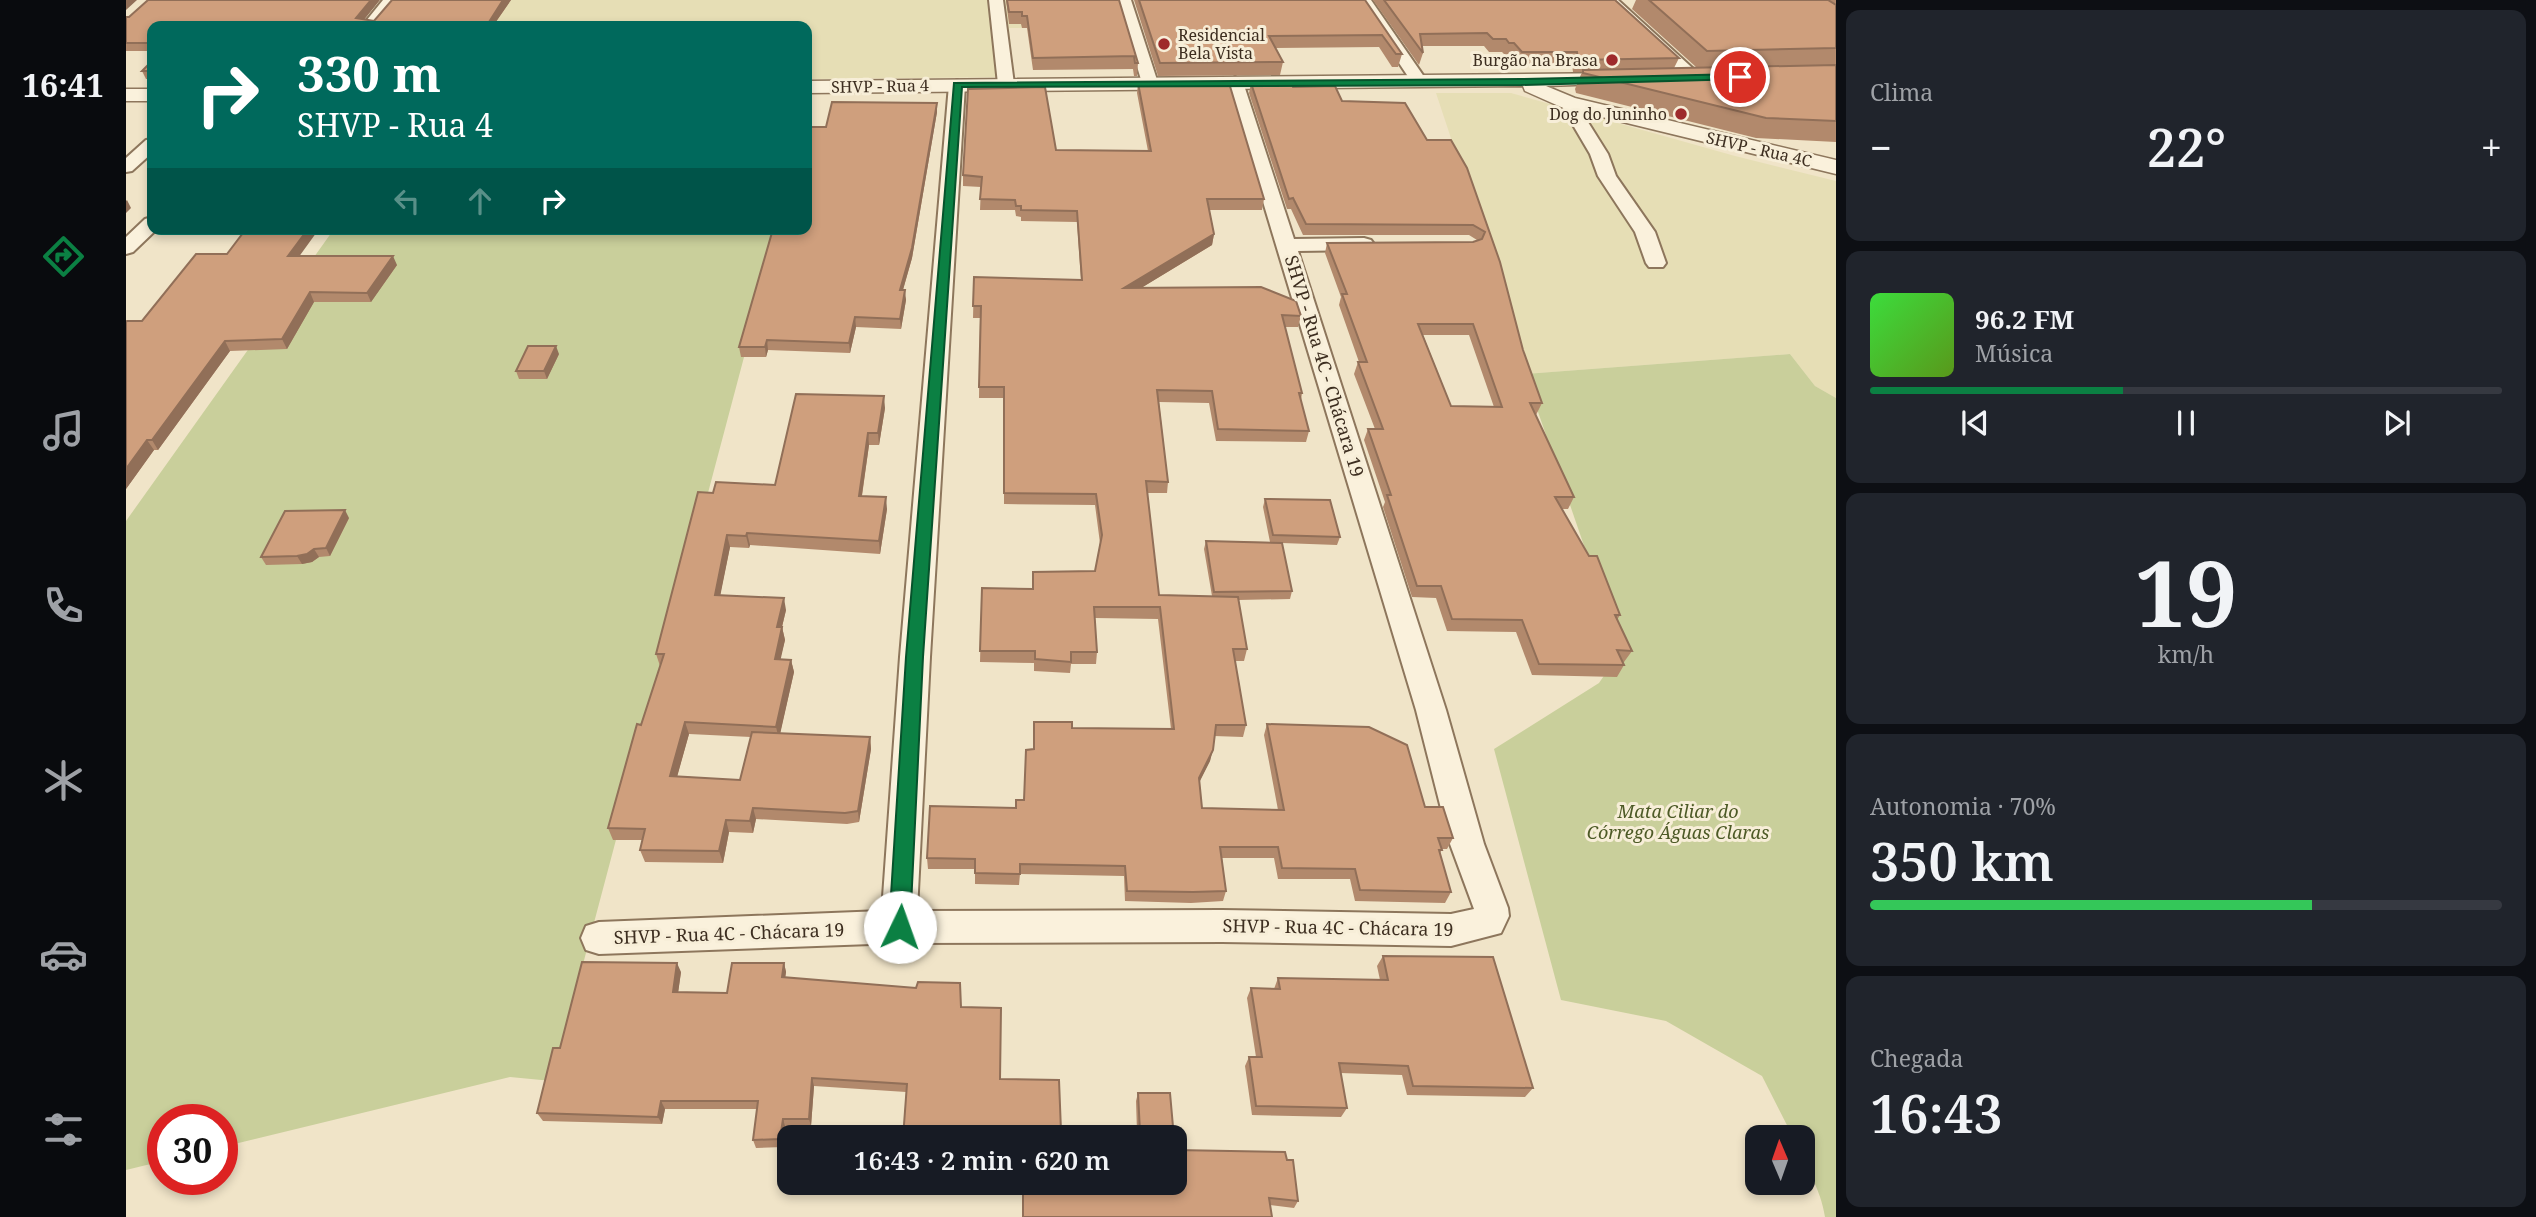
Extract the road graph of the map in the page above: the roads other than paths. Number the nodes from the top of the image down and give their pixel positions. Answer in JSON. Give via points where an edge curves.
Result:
{"nodes":[{"id":1,"x":391,"y":0,"type":"edge"},
{"id":2,"x":996,"y":0,"type":"edge"},
{"id":3,"x":1124,"y":0,"type":"edge"},
{"id":4,"x":1364,"y":0,"type":"edge"},
{"id":5,"x":1610,"y":0,"type":"edge"},
{"id":6,"x":373,"y":21,"type":"edge"},
{"id":7,"x":1720,"y":77,"type":"edge"},
{"id":8,"x":1668,"y":78,"type":"edge"},
{"id":9,"x":1694,"y":78,"type":"junction"},
{"id":10,"x":1641,"y":79,"type":"edge"},
{"id":11,"x":1419,"y":81,"type":"junction"},
{"id":12,"x":1236,"y":82,"type":"junction"},
{"id":13,"x":1521,"y":82,"type":"junction"},
{"id":14,"x":1150,"y":83,"type":"junction"},
{"id":15,"x":1006,"y":84,"type":"junction"},
{"id":16,"x":812,"y":87,"type":"edge"},
{"id":17,"x":958,"y":93,"type":"junction"},
{"id":18,"x":126,"y":95,"type":"edge"},
{"id":19,"x":147,"y":95,"type":"edge"},
{"id":20,"x":1568,"y":103,"type":"junction"},
{"id":21,"x":147,"y":148,"type":"edge"},
{"id":22,"x":126,"y":167,"type":"edge"},
{"id":23,"x":1836,"y":167,"type":"edge"},
{"id":24,"x":147,"y":228,"type":"edge"},
{"id":25,"x":1381,"y":244,"type":"edge"},
{"id":26,"x":1287,"y":245,"type":"junction"},
{"id":27,"x":126,"y":248,"type":"edge"},
{"id":28,"x":1656,"y":263,"type":"dead end"},
{"id":29,"x":900,"y":927,"type":"junction"},
{"id":30,"x":599,"y":937,"type":"dead end"}],
"edges":[{"from":1,"to":6,"type":"street"},
{"from":2,"to":15,"type":"street"},
{"from":3,"to":14,"type":"street"},
{"from":4,"to":11,"type":"street"},
{"from":5,"to":9,"type":"street"},
{"from":7,"to":9,"type":"street"},
{"from":8,"to":9,"type":"street"},
{"from":10,"to":13,"type":"street","name":"SHVP - Rua 4"},
{"from":11,"to":12,"type":"street","name":"SHVP - Rua 4"},
{"from":11,"to":13,"type":"street","name":"SHVP - Rua 4"},
{"from":12,"to":14,"type":"street","name":"SHVP - Rua 4"},
{"from":12,"to":26,"type":"street","name":"SHVP - Rua 4C - Chácara 19"},
{"from":13,"to":20,"type":"street","name":"SHVP - Rua 4C"},
{"from":14,"to":15,"type":"street","name":"SHVP - Rua 4"},
{"from":15,"to":17,"type":"street","name":"SHVP - Rua 4"},
{"from":16,"to":17,"type":"street","name":"SHVP - Rua 4"},
{"from":17,"to":29,"type":"street","via":[[915,657]]},
{"from":18,"to":19,"type":"street"},
{"from":20,"to":23,"type":"street","name":"SHVP - Rua 4C"},
{"from":20,"to":28,"type":"street","via":[[1607,176],[1645,232]]},
{"from":21,"to":22,"type":"street"},
{"from":24,"to":27,"type":"street"},
{"from":25,"to":26,"type":"street"},
{"from":26,"to":29,"type":"street","name":"SHVP - Rua 4C - Chácara 19","via":[[1431,710],[1467,844],[1491,908],[1489,922],[1451,930]]},
{"from":29,"to":30,"type":"street","name":"SHVP - Rua 4C - Chácara 19"}]}
